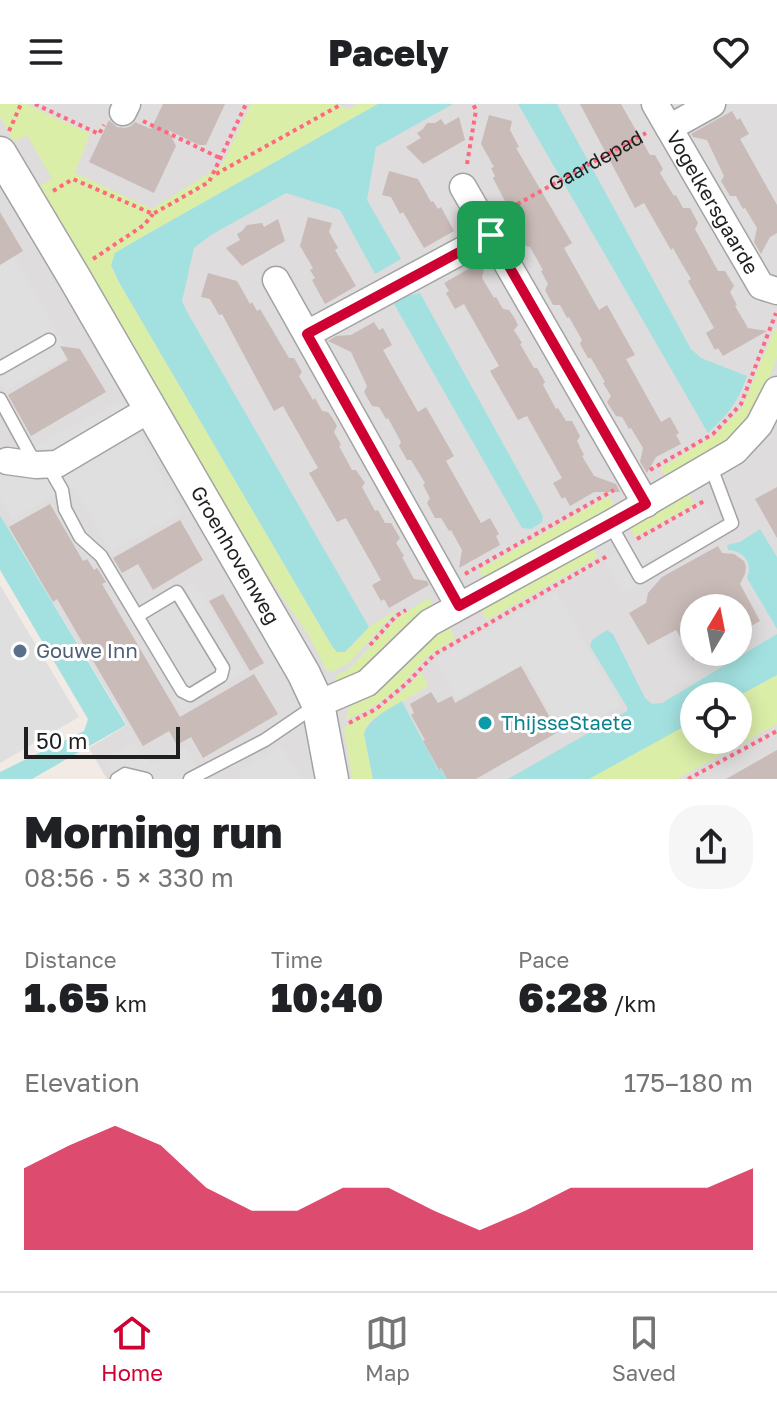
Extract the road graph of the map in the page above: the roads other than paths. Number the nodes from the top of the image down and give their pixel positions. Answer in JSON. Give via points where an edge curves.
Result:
{"nodes":[{"id":1,"x":712,"y":104,"type":"edge"},
{"id":2,"x":663,"y":118,"type":"edge"},
{"id":3,"x":5,"y":163,"type":"edge"},
{"id":4,"x":463,"y":187,"type":"road end"},
{"id":5,"x":487,"y":229,"type":"junction"},
{"id":6,"x":276,"y":280,"type":"dead end"},
{"id":7,"x":777,"y":291,"type":"edge"},
{"id":8,"x":307,"y":334,"type":"junction"},
{"id":9,"x":49,"y":340,"type":"dead end"},
{"id":10,"x":0,"y":368,"type":"edge"},
{"id":11,"x":777,"y":390,"type":"edge"},
{"id":12,"x":0,"y":399,"type":"edge"},
{"id":13,"x":150,"y":409,"type":"junction"},
{"id":14,"x":4,"y":460,"type":"edge"},
{"id":15,"x":42,"y":464,"type":"junction"},
{"id":16,"x":711,"y":467,"type":"junction"},
{"id":17,"x":646,"y":504,"type":"junction"},
{"id":18,"x":616,"y":536,"type":"junction"},
{"id":19,"x":453,"y":595,"type":"junction"},
{"id":20,"x":137,"y":616,"type":"junction"},
{"id":21,"x":321,"y":720,"type":"junction"},
{"id":22,"x":117,"y":779,"type":"edge"},
{"id":23,"x":146,"y":779,"type":"edge"},
{"id":24,"x":190,"y":779,"type":"edge"},
{"id":25,"x":332,"y":779,"type":"edge"}],
"edges":[{"from":1,"to":2,"type":"street","name":"Gaardepad"},
{"from":2,"to":7,"type":"street","name":"Vogelkersgaarde","via":[[761,286]]},
{"from":3,"to":13,"type":"street","name":"Groenhovenweg"},
{"from":4,"to":5,"type":"street"},
{"from":5,"to":8,"type":"street"},
{"from":5,"to":17,"type":"street"},
{"from":6,"to":8,"type":"street"},
{"from":8,"to":19,"type":"street"},
{"from":9,"to":10,"type":"lane"},
{"from":11,"to":16,"type":"street","via":[[759,425]]},
{"from":12,"to":15,"type":"lane"},
{"from":13,"to":15,"type":"street","via":[[57,464]]},
{"from":13,"to":21,"type":"street","name":"Groenhovenweg","via":[[304,674]]},
{"from":14,"to":15,"type":"street"},
{"from":15,"to":20,"type":"lane","via":[[62,490],[80,537],[101,556]]},
{"from":16,"to":17,"type":"street"},
{"from":16,"to":18,"type":"lane","via":[[732,523],[640,577]]},
{"from":17,"to":18,"type":"street"},
{"from":18,"to":19,"type":"street"},
{"from":19,"to":21,"type":"street","via":[[367,683]]},
{"from":20,"to":20,"type":"lane","via":[[182,691],[190,695],[221,676],[223,668],[177,592]]},
{"from":21,"to":24,"type":"lane","via":[[265,740]]},
{"from":21,"to":25,"type":"street","name":"Groenhovenweg"},
{"from":22,"to":23,"type":"lane","via":[[125,774]]}]}
